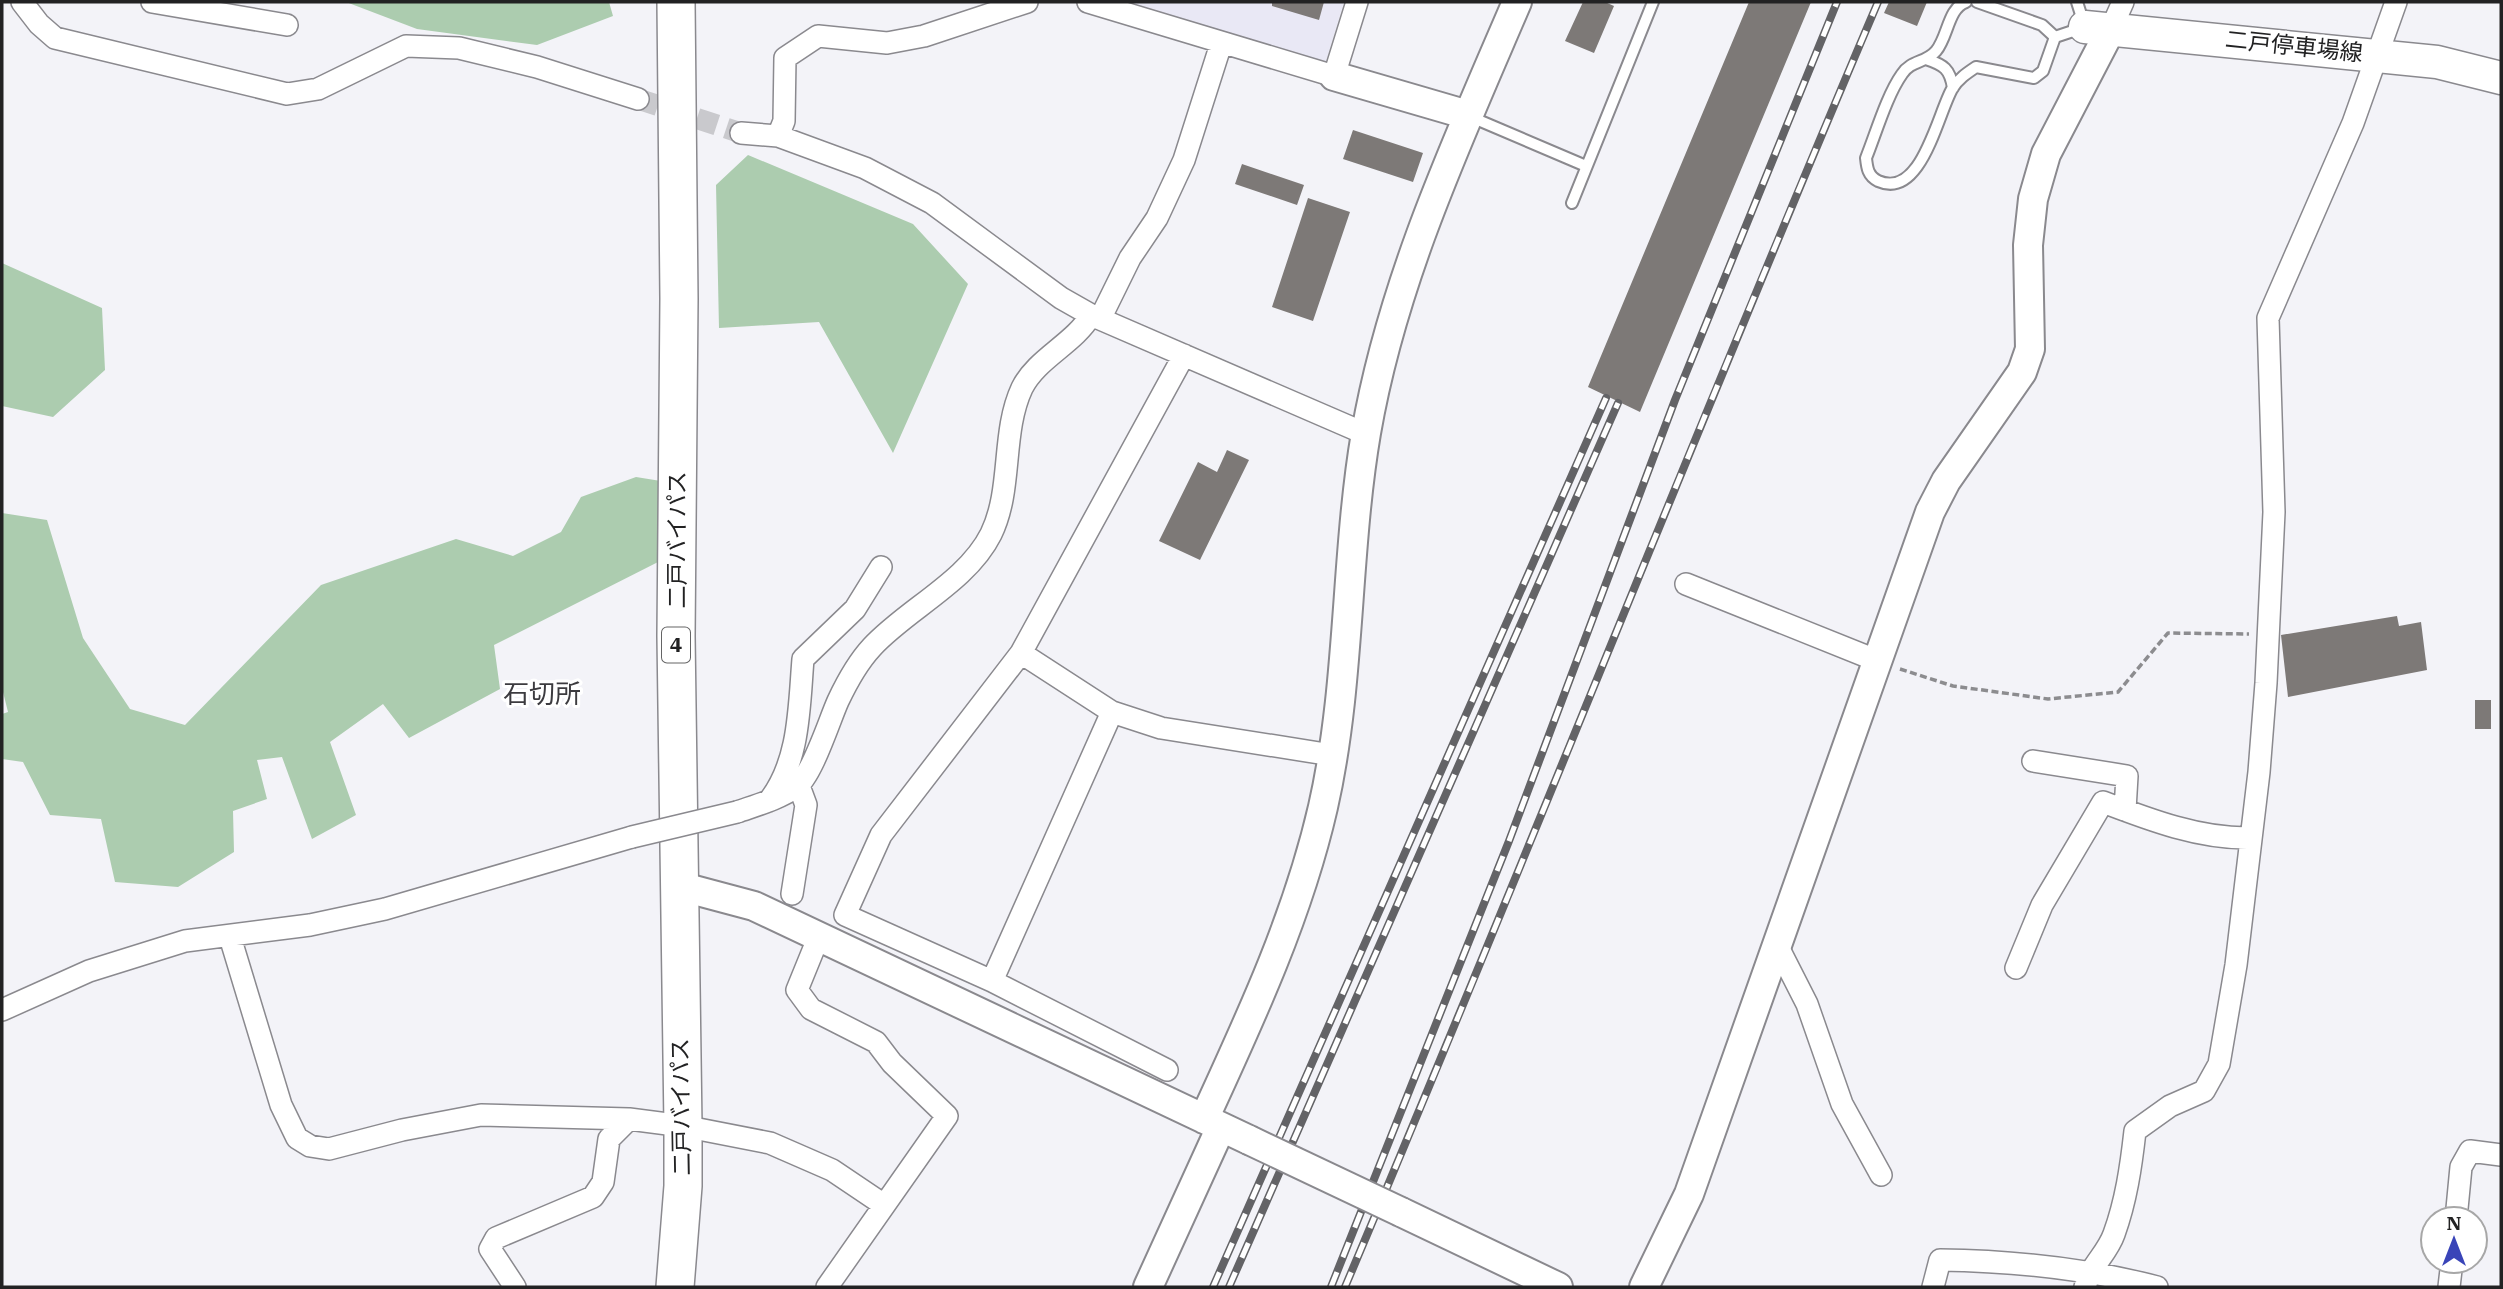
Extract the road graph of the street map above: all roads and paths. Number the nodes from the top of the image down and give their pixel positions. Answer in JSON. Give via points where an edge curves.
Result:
{"nodes":[{"id":1,"x":23,"y":2,"type":"edge"},
{"id":2,"x":152,"y":2,"type":"edge"},
{"id":3,"x":676,"y":2,"type":"edge"},
{"id":4,"x":1027,"y":2,"type":"edge"},
{"id":5,"x":1088,"y":2,"type":"edge"},
{"id":6,"x":1357,"y":2,"type":"edge"},
{"id":7,"x":1517,"y":2,"type":"edge"},
{"id":8,"x":1653,"y":2,"type":"edge"},
{"id":9,"x":1966,"y":2,"type":"edge"},
{"id":10,"x":1977,"y":2,"type":"edge"},
{"id":11,"x":2396,"y":2,"type":"edge"},
{"id":12,"x":2099,"y":15,"type":"edge"},
{"id":13,"x":287,"y":25,"type":"dead end"},
{"id":14,"x":2055,"y":37,"type":"junction"},
{"id":15,"x":1222,"y":44,"type":"junction"},
{"id":16,"x":2375,"y":54,"type":"junction"},
{"id":17,"x":1926,"y":59,"type":"junction"},
{"id":18,"x":1334,"y":76,"type":"junction"},
{"id":19,"x":2501,"y":78,"type":"edge"},
{"id":20,"x":1953,"y":88,"type":"junction"},
{"id":21,"x":638,"y":99,"type":"tunnel mouth"},
{"id":22,"x":1468,"y":116,"type":"junction"},
{"id":23,"x":741,"y":133,"type":"tunnel mouth"},
{"id":24,"x":778,"y":136,"type":"junction"},
{"id":25,"x":1586,"y":166,"type":"junction"},
{"id":26,"x":1572,"y":203,"type":"dead end"},
{"id":27,"x":1095,"y":317,"type":"junction"},
{"id":28,"x":1184,"y":355,"type":"junction"},
{"id":29,"x":1366,"y":434,"type":"junction"},
{"id":30,"x":881,"y":567,"type":"dead end"},
{"id":31,"x":1686,"y":584,"type":"dead end"},
{"id":32,"x":2266,"y":634,"type":"junction"},
{"id":33,"x":1021,"y":653,"type":"junction"},
{"id":34,"x":1878,"y":661,"type":"junction"},
{"id":35,"x":1112,"y":712,"type":"junction"},
{"id":36,"x":1332,"y":755,"type":"junction"},
{"id":37,"x":2033,"y":761,"type":"dead end"},
{"id":38,"x":799,"y":786,"type":"junction"},
{"id":39,"x":769,"y":800,"type":"junction"},
{"id":40,"x":2124,"y":810,"type":"junction"},
{"id":41,"x":2251,"y":838,"type":"junction"},
{"id":42,"x":678,"y":886,"type":"junction"},
{"id":43,"x":792,"y":894,"type":"dead end"},
{"id":44,"x":819,"y":936,"type":"junction"},
{"id":45,"x":230,"y":937,"type":"junction"},
{"id":46,"x":1778,"y":947,"type":"junction"},
{"id":47,"x":2016,"y":968,"type":"dead end"},
{"id":48,"x":992,"y":981,"type":"junction"},
{"id":49,"x":2,"y":1010,"type":"edge"},
{"id":50,"x":1167,"y":1070,"type":"dead end"},
{"id":51,"x":629,"y":1119,"type":"junction"},
{"id":52,"x":1213,"y":1123,"type":"junction"},
{"id":53,"x":683,"y":1126,"type":"junction"},
{"id":54,"x":2501,"y":1155,"type":"edge"},
{"id":55,"x":1881,"y":1175,"type":"dead end"},
{"id":56,"x":884,"y":1205,"type":"junction"},
{"id":57,"x":2457,"y":1205,"type":"edge"},
{"id":58,"x":2087,"y":1280,"type":"edge"},
{"id":59,"x":515,"y":1287,"type":"edge"},
{"id":60,"x":675,"y":1287,"type":"edge"},
{"id":61,"x":827,"y":1287,"type":"edge"},
{"id":62,"x":1148,"y":1287,"type":"edge"},
{"id":63,"x":1558,"y":1287,"type":"edge"},
{"id":64,"x":1644,"y":1287,"type":"edge"},
{"id":65,"x":1933,"y":1287,"type":"edge"},
{"id":66,"x":2157,"y":1287,"type":"edge"}],
"edges":[{"from":1,"to":21,"type":"street","via":[[55,38],[287,94],[318,89],[406,46],[458,48]]},
{"from":2,"to":13,"type":"street"},
{"from":3,"to":42,"type":"highway","name":"二戸バイパス","number":"4"},
{"from":4,"to":24,"type":"street","via":[[924,36],[887,43],[818,36],[785,58],[785,121]]},
{"from":5,"to":15,"type":"street"},
{"from":6,"to":18,"type":"street"},
{"from":7,"to":22,"type":"street"},
{"from":8,"to":25,"type":"lane"},
{"from":9,"to":17,"type":"lane","via":[[1954,12],[1937,50]]},
{"from":10,"to":14,"type":"lane","via":[[2042,25]]},
{"from":11,"to":16,"type":"street"},
{"from":12,"to":14,"type":"lane"},
{"from":12,"to":16,"type":"main road","name":"二戸停車場線"},
{"from":12,"to":34,"type":"street","via":[[2033,199],[2028,245],[2030,349],[2022,372],[1946,481],[1930,512]]},
{"from":14,"to":20,"type":"lane","via":[[2043,71],[2034,78],[1976,67]]},
{"from":15,"to":18,"type":"street"},
{"from":15,"to":27,"type":"street","via":[[1184,160],[1157,218]]},
{"from":16,"to":19,"type":"main road","name":"二戸停車場線","via":[[2437,62]]},
{"from":16,"to":32,"type":"street","via":[[2353,123],[2268,318],[2274,512]]},
{"from":17,"to":20,"type":"lane","via":[[1944,65]]},
{"from":17,"to":20,"type":"lane","via":[[1912,62],[1901,75],[1866,158],[1867,170],[1875,180],[1889,184],[1905,181],[1917,169]]},
{"from":18,"to":22,"type":"street"},
{"from":22,"to":25,"type":"lane"},
{"from":22,"to":29,"type":"street","via":[[1402,285]]},
{"from":23,"to":24,"type":"street"},
{"from":24,"to":27,"type":"street","via":[[864,168],[932,203],[1061,298]]},
{"from":25,"to":26,"type":"lane"},
{"from":27,"to":28,"type":"street"},
{"from":27,"to":38,"type":"street","via":[[1031,374],[1023,387],[991,534],[930,600],[871,647],[839,700]]},
{"from":28,"to":29,"type":"street"},
{"from":28,"to":33,"type":"street"},
{"from":29,"to":36,"type":"street"},
{"from":30,"to":39,"type":"street","via":[[855,608],[803,659],[793,750]]},
{"from":31,"to":34,"type":"street"},
{"from":32,"to":34,"type":"path","via":[[2168,634],[2118,692],[2048,699],[1953,686]]},
{"from":32,"to":41,"type":"street"},
{"from":33,"to":35,"type":"street"},
{"from":33,"to":48,"type":"street","via":[[881,835],[845,915]]},
{"from":34,"to":46,"type":"street"},
{"from":35,"to":36,"type":"street","via":[[1161,728]]},
{"from":35,"to":48,"type":"street"},
{"from":36,"to":52,"type":"street","via":[[1301,889]]},
{"from":37,"to":40,"type":"street","via":[[2127,776]]},
{"from":38,"to":39,"type":"street"},
{"from":38,"to":43,"type":"street","via":[[806,805]]},
{"from":39,"to":45,"type":"street","bridge":true,"via":[[385,909]]},
{"from":40,"to":41,"type":"street","via":[[2165,825]]},
{"from":40,"to":47,"type":"street","via":[[2103,802],[2042,905]]},
{"from":41,"to":58,"type":"street","via":[[2219,1064],[2204,1091],[2171,1106],[2135,1131],[2127,1192],[2113,1238]]},
{"from":42,"to":44,"type":"street","via":[[730,897]]},
{"from":42,"to":53,"type":"highway","name":"二戸バイパス","number":"4"},
{"from":44,"to":52,"type":"street"},
{"from":44,"to":56,"type":"street","via":[[797,990],[811,1009],[876,1042],[947,1116]]},
{"from":45,"to":49,"type":"street","via":[[185,941],[149,951],[89,971]]},
{"from":45,"to":51,"type":"street","via":[[281,1105],[297,1138],[310,1146],[329,1149],[481,1115]]},
{"from":46,"to":55,"type":"street","via":[[1807,1004],[1842,1104]]},
{"from":46,"to":64,"type":"street","via":[[1689,1194]]},
{"from":48,"to":50,"type":"street"},
{"from":51,"to":53,"type":"street"},
{"from":51,"to":59,"type":"street","via":[[609,1139],[603,1182],[593,1197],[496,1238],[489,1249]]},
{"from":52,"to":62,"type":"street"},
{"from":52,"to":63,"type":"street","bridge":true},
{"from":53,"to":56,"type":"street","via":[[770,1143],[832,1170]]},
{"from":53,"to":60,"type":"highway","name":"二戸バイパス","number":"4"},
{"from":54,"to":57,"type":"street","via":[[2470,1151],[2461,1167]]},
{"from":56,"to":61,"type":"street"},
{"from":58,"to":65,"type":"street","via":[[2013,1261],[1940,1260]]},
{"from":58,"to":66,"type":"street"}]}
